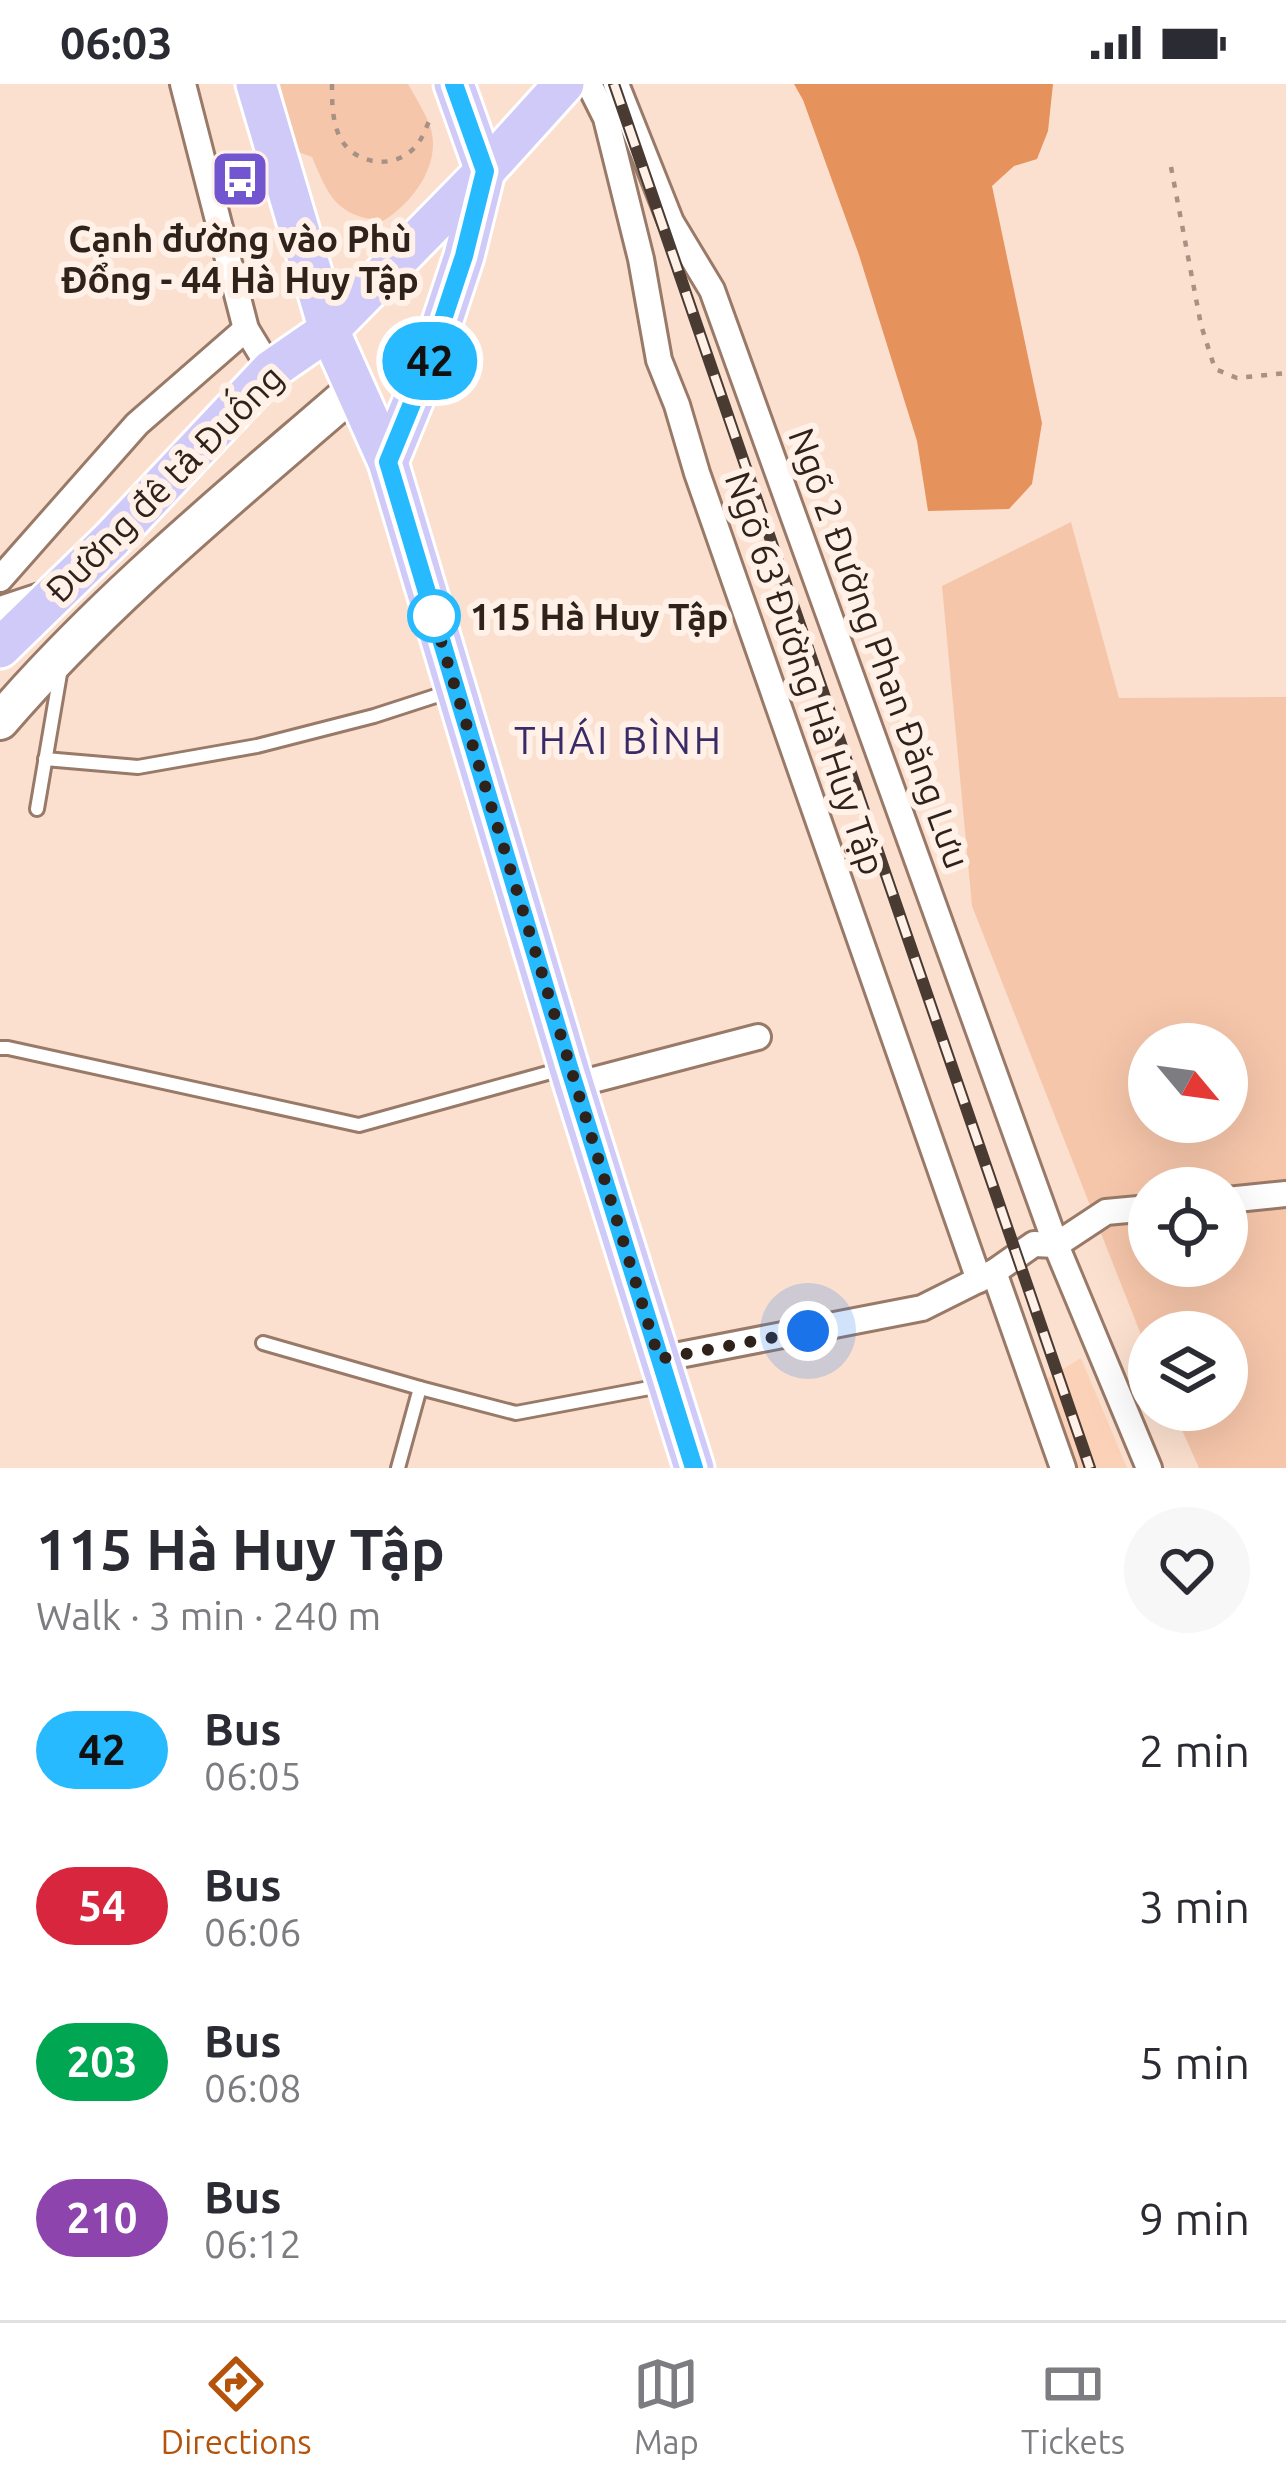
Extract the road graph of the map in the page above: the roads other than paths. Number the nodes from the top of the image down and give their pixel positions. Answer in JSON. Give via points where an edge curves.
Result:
{"nodes":[{"id":1,"x":183,"y":84,"type":"edge"},
{"id":2,"x":256,"y":84,"type":"edge"},
{"id":3,"x":454,"y":84,"type":"edge"},
{"id":4,"x":564,"y":84,"type":"edge"},
{"id":5,"x":589,"y":84,"type":"edge"},
{"id":6,"x":616,"y":84,"type":"edge"},
{"id":7,"x":485,"y":171,"type":"junction"},
{"id":8,"x":246,"y":329,"type":"junction"},
{"id":9,"x":329,"y":330,"type":"junction"},
{"id":10,"x":271,"y":370,"type":"junction"},
{"id":11,"x":355,"y":389,"type":"junction"},
{"id":12,"x":388,"y":462,"type":"junction"},
{"id":13,"x":0,"y":579,"type":"edge"},
{"id":14,"x":59,"y":590,"type":"junction"},
{"id":15,"x":0,"y":610,"type":"edge"},
{"id":16,"x":0,"y":648,"type":"edge"},
{"id":17,"x":64,"y":654,"type":"junction"},
{"id":18,"x":455,"y":689,"type":"junction"},
{"id":19,"x":0,"y":722,"type":"edge"},
{"id":20,"x":45,"y":759,"type":"junction"},
{"id":21,"x":37,"y":808,"type":"dead end"},
{"id":22,"x":758,"y":1037,"type":"dead end"},
{"id":23,"x":0,"y":1048,"type":"edge"},
{"id":24,"x":572,"y":1076,"type":"junction"},
{"id":25,"x":1286,"y":1194,"type":"edge"},
{"id":26,"x":1248,"y":1198,"type":"edge"},
{"id":27,"x":1128,"y":1210,"type":"edge"},
{"id":28,"x":1056,"y":1245,"type":"junction"},
{"id":29,"x":986,"y":1276,"type":"junction"},
{"id":30,"x":263,"y":1343,"type":"dead end"},
{"id":31,"x":663,"y":1372,"type":"junction"},
{"id":32,"x":420,"y":1388,"type":"junction"},
{"id":33,"x":398,"y":1468,"type":"edge"},
{"id":34,"x":694,"y":1468,"type":"edge"},
{"id":35,"x":1063,"y":1468,"type":"edge"},
{"id":36,"x":1149,"y":1468,"type":"edge"}],
"edges":[{"from":1,"to":8,"type":"street"},
{"from":2,"to":9,"type":"main road"},
{"from":3,"to":7,"type":"main road"},
{"from":4,"to":7,"type":"main road","name":"Đường đê tả Đuống"},
{"from":5,"to":29,"type":"street","name":"Ngõ 63 Đường Hà Huy Tập","via":[[606,118],[659,360]]},
{"from":6,"to":28,"type":"street","name":"Ngõ 2 Đường Phan Đăng Lưu","via":[[671,222],[712,290]]},
{"from":7,"to":9,"type":"main road","name":"Đường đê tả Đuống"},
{"from":7,"to":12,"type":"main road","via":[[429,362]]},
{"from":8,"to":10,"type":"street"},
{"from":8,"to":13,"type":"street","via":[[137,424]]},
{"from":9,"to":10,"type":"main road","name":"Đường đê tả Đuống"},
{"from":9,"to":11,"type":"main road"},
{"from":10,"to":14,"type":"main road","name":"Đường đê tả Đuống"},
{"from":11,"to":12,"type":"main road"},
{"from":11,"to":17,"type":"street","via":[[168,551]]},
{"from":12,"to":18,"type":"main road"},
{"from":14,"to":15,"type":"street"},
{"from":14,"to":16,"type":"main road","name":"Đường đê tả Đuống"},
{"from":17,"to":19,"type":"street"},
{"from":17,"to":20,"type":"lane"},
{"from":18,"to":20,"type":"lane","via":[[257,746],[138,767]]},
{"from":18,"to":24,"type":"main road"},
{"from":20,"to":21,"type":"lane"},
{"from":22,"to":24,"type":"street"},
{"from":23,"to":24,"type":"lane","via":[[359,1125]]},
{"from":24,"to":31,"type":"main road"},
{"from":25,"to":26,"type":"street"},
{"from":27,"to":28,"type":"street","via":[[1106,1212]]},
{"from":28,"to":29,"type":"street","via":[[1034,1244]]},
{"from":28,"to":36,"type":"street","name":"Ngõ 2 Đường Phan Đăng Lưu"},
{"from":29,"to":31,"type":"street","via":[[922,1308]]},
{"from":29,"to":35,"type":"street","name":"Ngõ 63 Đường Hà Huy Tập"},
{"from":30,"to":32,"type":"lane"},
{"from":31,"to":32,"type":"lane","via":[[516,1413]]},
{"from":31,"to":34,"type":"main road"},
{"from":32,"to":33,"type":"lane"}]}
